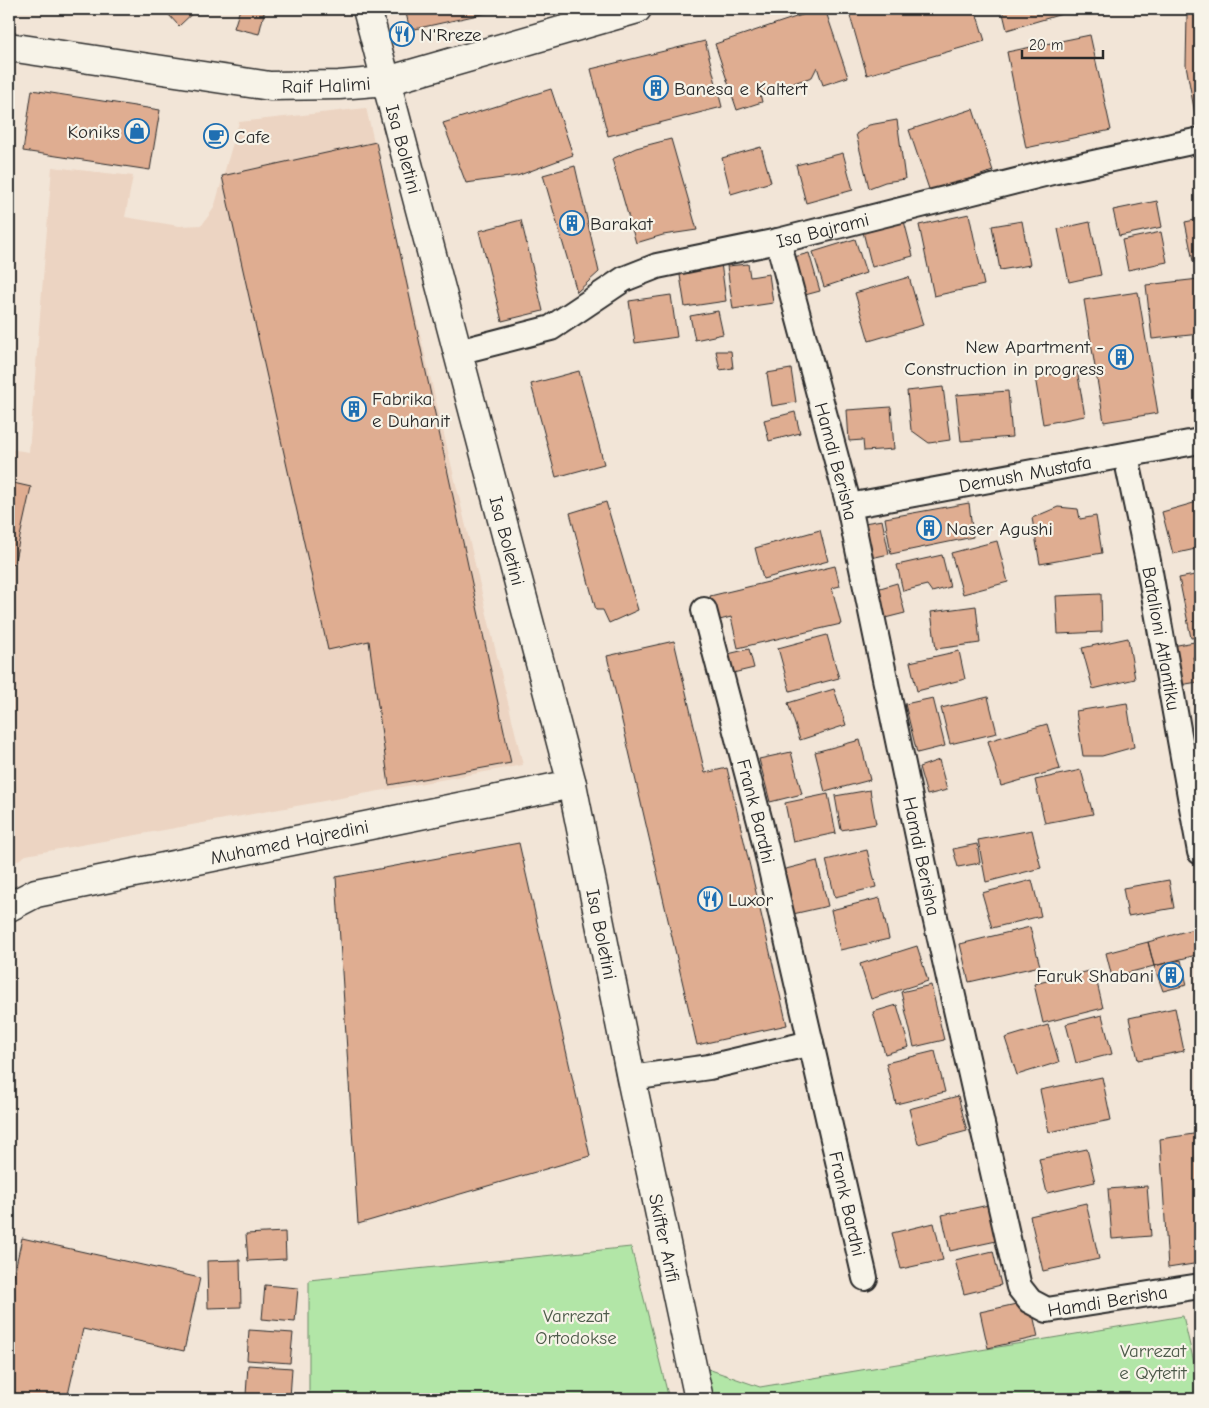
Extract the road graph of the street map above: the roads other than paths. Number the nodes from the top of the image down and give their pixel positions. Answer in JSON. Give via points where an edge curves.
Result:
{"nodes":[{"id":1,"x":367,"y":9,"type":"edge"},
{"id":2,"x":637,"y":9,"type":"edge"},
{"id":3,"x":9,"y":47,"type":"edge"},
{"id":4,"x":388,"y":81,"type":"junction"},
{"id":5,"x":1200,"y":140,"type":"edge"},
{"id":6,"x":778,"y":241,"type":"junction"},
{"id":7,"x":458,"y":352,"type":"junction"},
{"id":8,"x":1200,"y":441,"type":"edge"},
{"id":9,"x":1126,"y":456,"type":"junction"},
{"id":10,"x":849,"y":506,"type":"junction"},
{"id":11,"x":704,"y":610,"type":"dead end"},
{"id":12,"x":572,"y":784,"type":"junction"},
{"id":13,"x":1200,"y":852,"type":"edge"},
{"id":14,"x":9,"y":907,"type":"edge"},
{"id":15,"x":811,"y":1043,"type":"junction"},
{"id":16,"x":631,"y":1078,"type":"junction"},
{"id":17,"x":865,"y":1278,"type":"dead end"},
{"id":18,"x":1200,"y":1286,"type":"edge"},
{"id":19,"x":699,"y":1399,"type":"edge"}],
"edges":[{"from":1,"to":4,"type":"street","name":"Isa Boletini"},
{"from":2,"to":4,"type":"street","name":"Raif Halimi"},
{"from":3,"to":4,"type":"street","name":"Raif Halimi","via":[[270,86]]},
{"from":4,"to":7,"type":"street","name":"Isa Boletini"},
{"from":5,"to":6,"type":"street","name":"Isa Bajrami","via":[[1052,172]]},
{"from":6,"to":7,"type":"street","name":"Isa Bajrami","via":[[657,266],[624,279],[551,328]]},
{"from":6,"to":10,"type":"street","name":"Hamdi Berisha"},
{"from":7,"to":12,"type":"street","name":"Isa Boletini"},
{"from":8,"to":9,"type":"street","name":"Demush Mustafa"},
{"from":9,"to":10,"type":"street","name":"Demush Mustafa"},
{"from":9,"to":13,"type":"street","name":"Batalioni Atlantiku","via":[[1152,581]]},
{"from":10,"to":18,"type":"street","name":"Hamdi Berisha","via":[[933,908],[1019,1287],[1030,1301],[1047,1310]]},
{"from":11,"to":15,"type":"street","name":"Frank Bardhi","via":[[760,822]]},
{"from":12,"to":14,"type":"street","name":"Muhamed Hajredini","via":[[36,893]]},
{"from":12,"to":16,"type":"street","name":"Isa Boletini"},
{"from":15,"to":16,"type":"street","via":[[709,1067]]},
{"from":15,"to":17,"type":"street","name":"Frank Bardhi"},
{"from":16,"to":19,"type":"street","name":"Skifter Arifi"}]}
